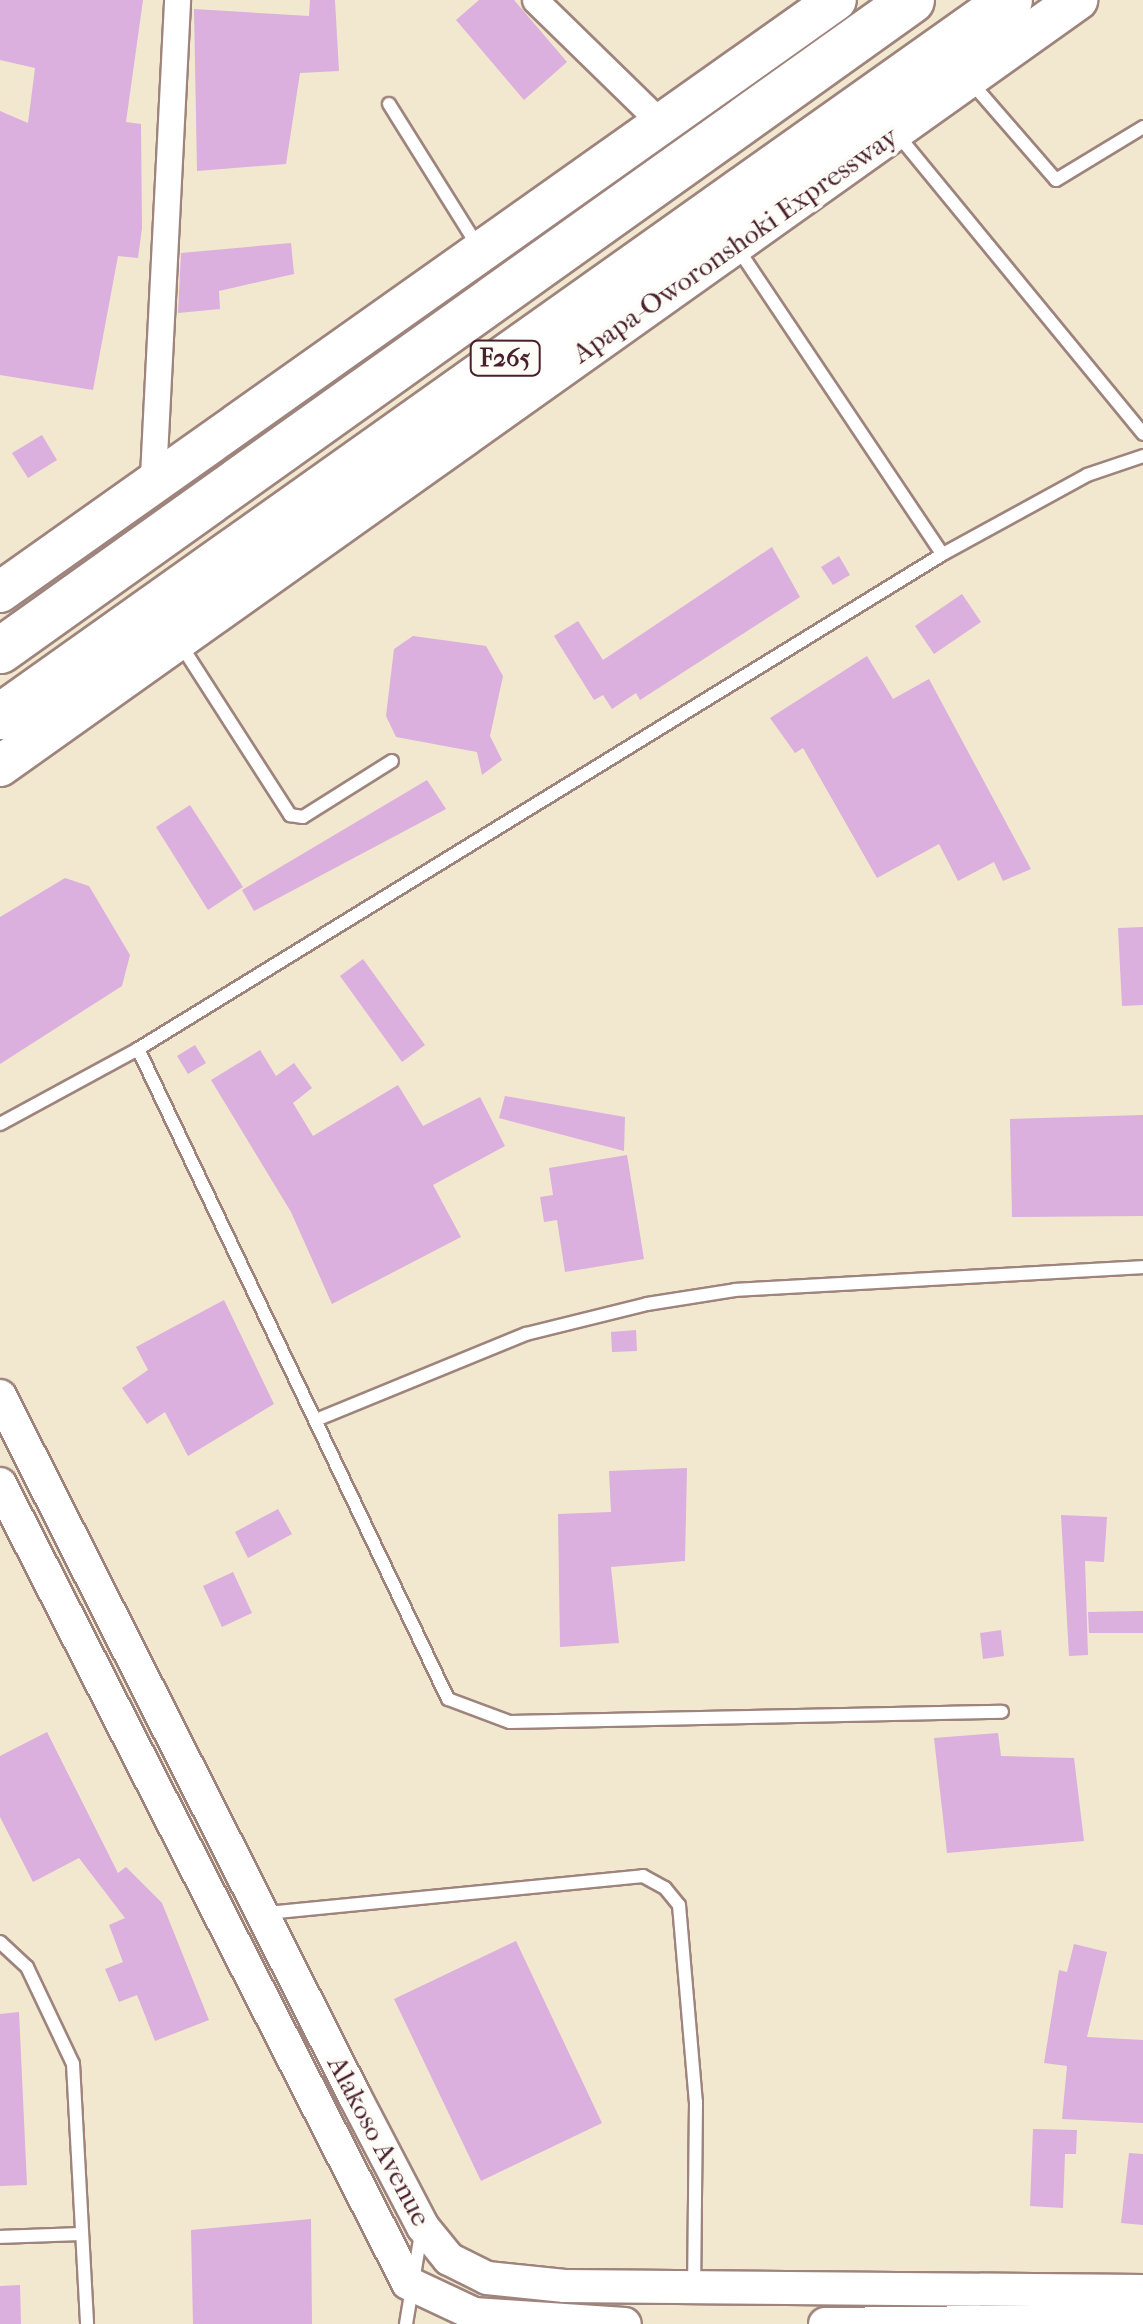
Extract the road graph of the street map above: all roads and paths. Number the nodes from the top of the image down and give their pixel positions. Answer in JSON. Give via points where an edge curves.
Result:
{"nodes":[{"id":1,"x":177,"y":0,"type":"edge"},
{"id":2,"x":535,"y":0,"type":"edge"},
{"id":3,"x":836,"y":0,"type":"edge"},
{"id":4,"x":911,"y":0,"type":"edge"},
{"id":5,"x":1008,"y":0,"type":"edge"},
{"id":6,"x":1077,"y":0,"type":"edge"},
{"id":7,"x":968,"y":79,"type":"junction"},
{"id":8,"x":389,"y":104,"type":"dead end"},
{"id":9,"x":663,"y":125,"type":"junction"},
{"id":10,"x":1143,"y":127,"type":"edge"},
{"id":11,"x":896,"y":132,"type":"junction"},
{"id":12,"x":736,"y":245,"type":"junction"},
{"id":13,"x":480,"y":250,"type":"junction"},
{"id":14,"x":1143,"y":434,"type":"edge"},
{"id":15,"x":1143,"y":456,"type":"edge"},
{"id":16,"x":153,"y":476,"type":"junction"},
{"id":17,"x":942,"y":554,"type":"junction"},
{"id":18,"x":0,"y":592,"type":"edge"},
{"id":19,"x":178,"y":640,"type":"junction"},
{"id":20,"x":0,"y":650,"type":"edge"},
{"id":21,"x":0,"y":716,"type":"edge"},
{"id":22,"x":392,"y":761,"type":"dead end"},
{"id":23,"x":0,"y":766,"type":"edge"},
{"id":24,"x":138,"y":1049,"type":"junction"},
{"id":25,"x":0,"y":1124,"type":"edge"},
{"id":26,"x":1143,"y":1267,"type":"edge"},
{"id":27,"x":0,"y":1396,"type":"edge"},
{"id":28,"x":316,"y":1420,"type":"junction"},
{"id":29,"x":0,"y":1484,"type":"edge"},
{"id":30,"x":1002,"y":1712,"type":"dead end"},
{"id":31,"x":261,"y":1914,"type":"junction"},
{"id":32,"x":0,"y":1942,"type":"edge"},
{"id":33,"x":423,"y":2228,"type":"junction"},
{"id":34,"x":82,"y":2234,"type":"junction"},
{"id":35,"x":0,"y":2237,"type":"edge"},
{"id":36,"x":408,"y":2282,"type":"junction"},
{"id":37,"x":1143,"y":2291,"type":"edge"},
{"id":38,"x":695,"y":2292,"type":"junction"},
{"id":39,"x":909,"y":2312,"type":"edge"},
{"id":40,"x":1143,"y":2320,"type":"edge"},
{"id":41,"x":87,"y":2324,"type":"edge"},
{"id":42,"x":406,"y":2324,"type":"edge"},
{"id":43,"x":625,"y":2324,"type":"edge"},
{"id":44,"x":826,"y":2324,"type":"edge"}],
"edges":[{"from":1,"to":16,"type":"street"},
{"from":2,"to":9,"type":"street"},
{"from":3,"to":9,"type":"main road"},
{"from":4,"to":20,"type":"highway","number":"F265"},
{"from":5,"to":21,"type":"highway","name":"Apapa-Oworonshoki Expressway","number":"F265"},
{"from":6,"to":7,"type":"main road","name":"Apapa-Oworonshoki Expressway"},
{"from":7,"to":10,"type":"lane","via":[[1056,180]]},
{"from":7,"to":11,"type":"main road","name":"Apapa-Oworonshoki Expressway"},
{"from":8,"to":13,"type":"lane"},
{"from":9,"to":13,"type":"main road"},
{"from":11,"to":12,"type":"main road","name":"Apapa-Oworonshoki Expressway"},
{"from":11,"to":14,"type":"lane"},
{"from":12,"to":17,"type":"lane"},
{"from":12,"to":19,"type":"main road","name":"Apapa-Oworonshoki Expressway"},
{"from":13,"to":16,"type":"main road"},
{"from":15,"to":17,"type":"lane","via":[[1087,475]]},
{"from":16,"to":18,"type":"main road"},
{"from":17,"to":24,"type":"lane"},
{"from":19,"to":22,"type":"lane","via":[[290,815],[303,817]]},
{"from":19,"to":23,"type":"main road","name":"Apapa-Oworonshoki Expressway"},
{"from":24,"to":25,"type":"lane"},
{"from":24,"to":28,"type":"lane"},
{"from":26,"to":28,"type":"lane","via":[[735,1290],[648,1304],[526,1334]]},
{"from":27,"to":31,"type":"street","name":"Alakoso Avenue"},
{"from":28,"to":30,"type":"lane","via":[[426,1668],[448,1699],[477,1716]]},
{"from":29,"to":36,"type":"street","name":"Alakoso Avenue"},
{"from":31,"to":33,"type":"street","name":"Alakoso Avenue"},
{"from":31,"to":38,"type":"lane","via":[[643,1876],[665,1888],[679,1905],[696,2102]]},
{"from":32,"to":34,"type":"lane","via":[[27,1967],[73,2064]]},
{"from":33,"to":36,"type":"lane"},
{"from":33,"to":38,"type":"street","name":"Alakoso Avenue","via":[[450,2259],[487,2278]]},
{"from":34,"to":35,"type":"lane"},
{"from":34,"to":41,"type":"lane"},
{"from":36,"to":42,"type":"lane"},
{"from":36,"to":43,"type":"street","via":[[474,2314]]},
{"from":37,"to":39,"type":"street","name":"Alakoso Avenue"},
{"from":38,"to":39,"type":"street","name":"Alakoso Avenue"},
{"from":39,"to":40,"type":"street","name":"Alakoso Avenue"},
{"from":39,"to":44,"type":"street","name":"Alakoso Avenue"}]}
